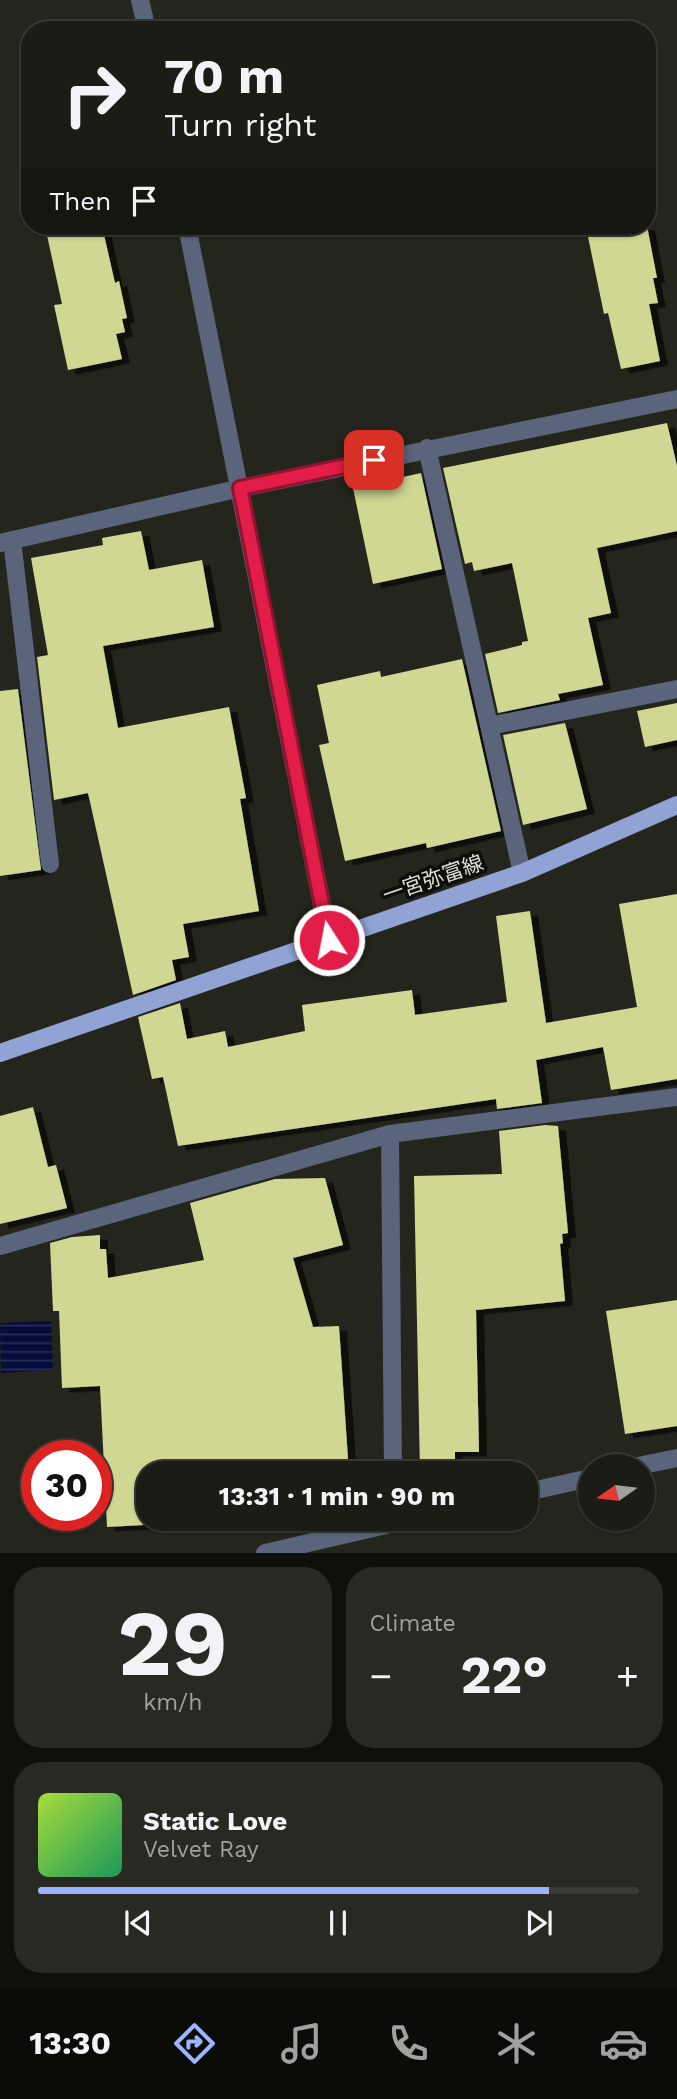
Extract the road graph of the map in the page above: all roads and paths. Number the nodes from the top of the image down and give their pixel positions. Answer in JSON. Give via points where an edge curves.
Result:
{"nodes":[{"id":1,"x":141,"y":0,"type":"edge"},
{"id":2,"x":144,"y":21,"type":"edge"},
{"id":3,"x":189,"y":235,"type":"edge"},
{"id":4,"x":677,"y":399,"type":"edge"},
{"id":5,"x":427,"y":448,"type":"junction"},
{"id":6,"x":240,"y":488,"type":"junction"},
{"id":7,"x":6,"y":541,"type":"edge"},
{"id":8,"x":677,"y":688,"type":"edge"},
{"id":9,"x":489,"y":726,"type":"junction"},
{"id":10,"x":677,"y":805,"type":"edge"},
{"id":11,"x":50,"y":864,"type":"dead end"},
{"id":12,"x":522,"y":873,"type":"junction"},
{"id":13,"x":329,"y":940,"type":"junction"},
{"id":14,"x":0,"y":1053,"type":"edge"},
{"id":15,"x":677,"y":1097,"type":"edge"},
{"id":16,"x":390,"y":1134,"type":"junction"},
{"id":17,"x":0,"y":1246,"type":"edge"},
{"id":18,"x":677,"y":1458,"type":"edge"},
{"id":19,"x":393,"y":1461,"type":"edge"},
{"id":20,"x":655,"y":1463,"type":"edge"},
{"id":21,"x":578,"y":1481,"type":"edge"},
{"id":22,"x":538,"y":1490,"type":"edge"},
{"id":23,"x":353,"y":1531,"type":"edge"},
{"id":24,"x":265,"y":1553,"type":"edge"}],
"edges":[{"from":1,"to":2,"type":"street"},
{"from":3,"to":6,"type":"street"},
{"from":4,"to":5,"type":"street"},
{"from":5,"to":6,"type":"street"},
{"from":5,"to":9,"type":"street"},
{"from":6,"to":7,"type":"street"},
{"from":6,"to":13,"type":"street"},
{"from":7,"to":11,"type":"street"},
{"from":8,"to":9,"type":"street"},
{"from":9,"to":12,"type":"street"},
{"from":10,"to":12,"type":"main road","name":"一宮弥富線"},
{"from":12,"to":13,"type":"main road","name":"一宮弥富線"},
{"from":13,"to":14,"type":"main road","name":"一宮弥富線"},
{"from":15,"to":16,"type":"street"},
{"from":16,"to":17,"type":"street"},
{"from":16,"to":19,"type":"street"},
{"from":18,"to":20,"type":"street"},
{"from":21,"to":22,"type":"street"},
{"from":23,"to":24,"type":"street"}]}
